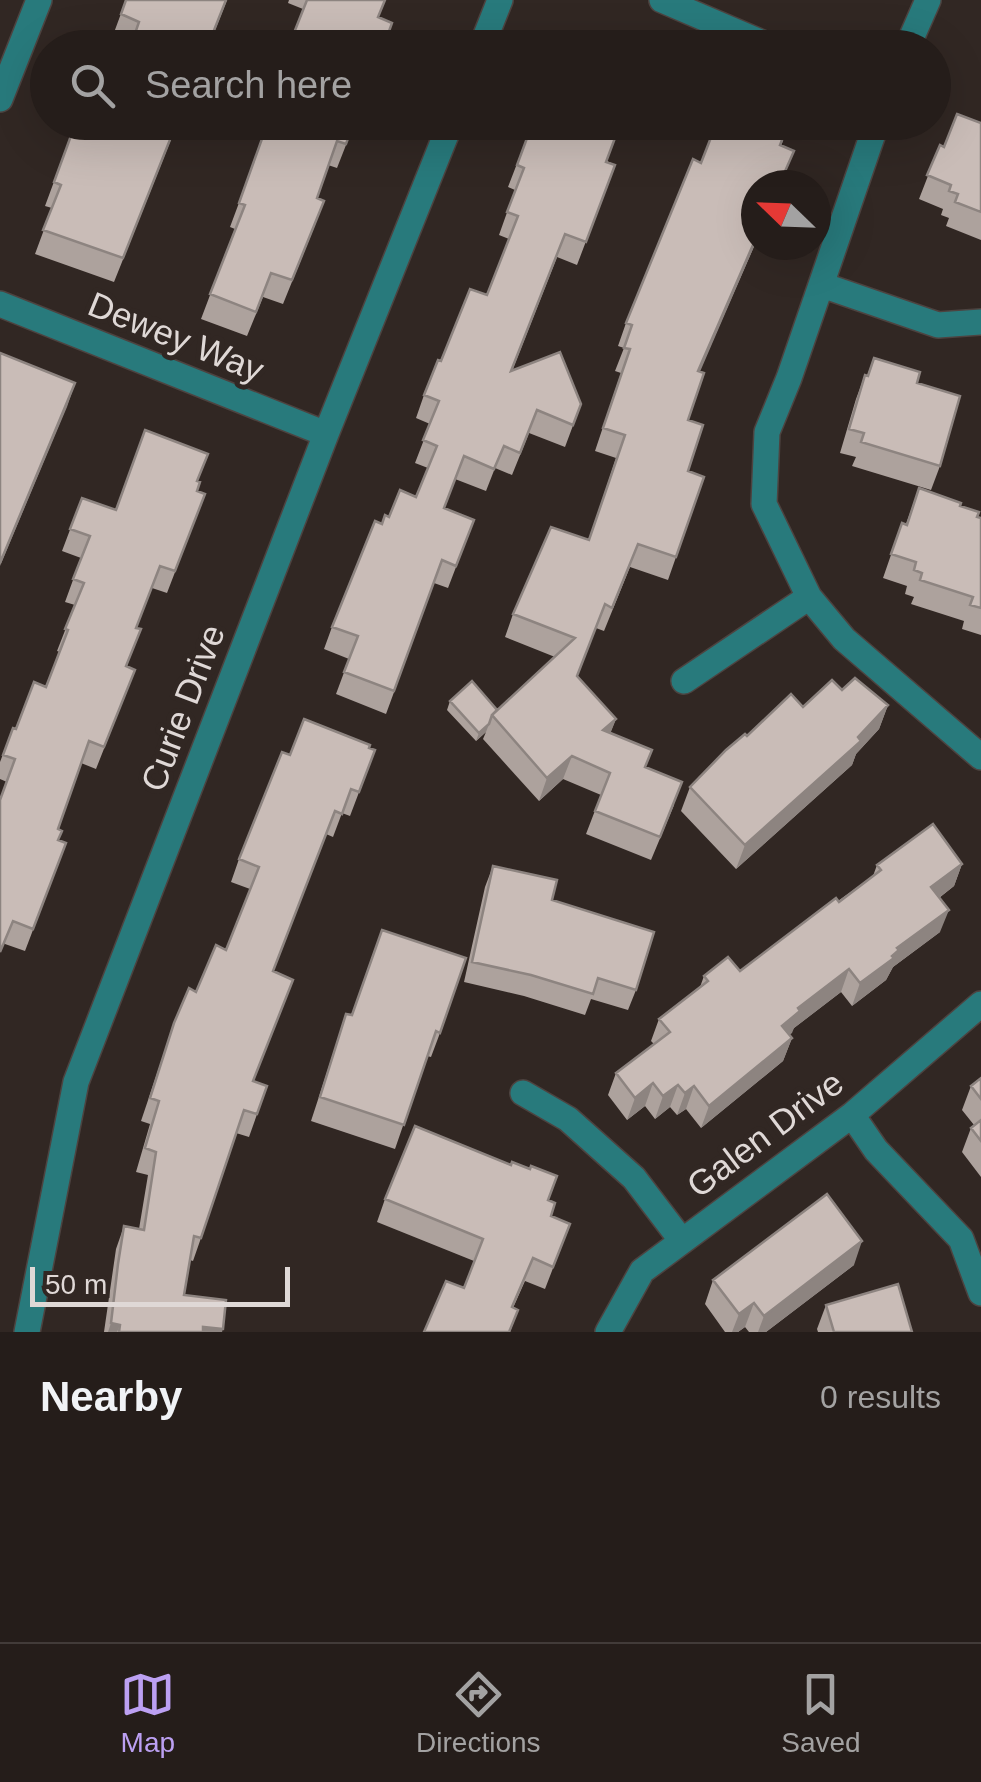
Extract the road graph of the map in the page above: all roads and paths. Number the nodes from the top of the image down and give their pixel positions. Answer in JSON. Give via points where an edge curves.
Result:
{"nodes":[{"id":1,"x":39,"y":0,"type":"edge"},
{"id":2,"x":500,"y":0,"type":"edge"},
{"id":3,"x":662,"y":0,"type":"edge"},
{"id":4,"x":928,"y":0,"type":"edge"},
{"id":5,"x":488,"y":30,"type":"edge"},
{"id":6,"x":732,"y":30,"type":"edge"},
{"id":7,"x":915,"y":30,"type":"edge"},
{"id":8,"x":0,"y":99,"type":"edge"},
{"id":9,"x":444,"y":140,"type":"edge"},
{"id":10,"x":871,"y":140,"type":"edge"},
{"id":11,"x":822,"y":285,"type":"junction"},
{"id":12,"x":0,"y":304,"type":"edge"},
{"id":13,"x":981,"y":322,"type":"edge"},
{"id":14,"x":326,"y":434,"type":"junction"},
{"id":15,"x":809,"y":597,"type":"junction"},
{"id":16,"x":684,"y":681,"type":"dead end"},
{"id":17,"x":981,"y":757,"type":"edge"},
{"id":18,"x":981,"y":1004,"type":"edge"},
{"id":19,"x":522,"y":1093,"type":"dead end"},
{"id":20,"x":852,"y":1115,"type":"junction"},
{"id":21,"x":682,"y":1241,"type":"junction"},
{"id":22,"x":981,"y":1293,"type":"edge"},
{"id":23,"x":27,"y":1332,"type":"edge"},
{"id":24,"x":608,"y":1332,"type":"edge"}],
"edges":[{"from":1,"to":8,"type":"street"},
{"from":2,"to":5,"type":"street"},
{"from":3,"to":6,"type":"street"},
{"from":4,"to":7,"type":"street"},
{"from":9,"to":14,"type":"street","name":"Curie Drive"},
{"from":10,"to":11,"type":"street"},
{"from":11,"to":13,"type":"street","via":[[938,325]]},
{"from":11,"to":15,"type":"street","via":[[766,450],[764,504]]},
{"from":12,"to":14,"type":"street","name":"Dewey Way"},
{"from":14,"to":23,"type":"street","name":"Curie Drive","via":[[76,1082]]},
{"from":15,"to":16,"type":"street"},
{"from":15,"to":17,"type":"street","via":[[844,639]]},
{"from":18,"to":20,"type":"street","name":"Galen Drive"},
{"from":19,"to":21,"type":"street","via":[[568,1119],[634,1178]]},
{"from":20,"to":21,"type":"street","name":"Galen Drive"},
{"from":20,"to":22,"type":"street","via":[[961,1240]]},
{"from":21,"to":24,"type":"street","name":"Galen Drive","via":[[642,1271]]}]}
